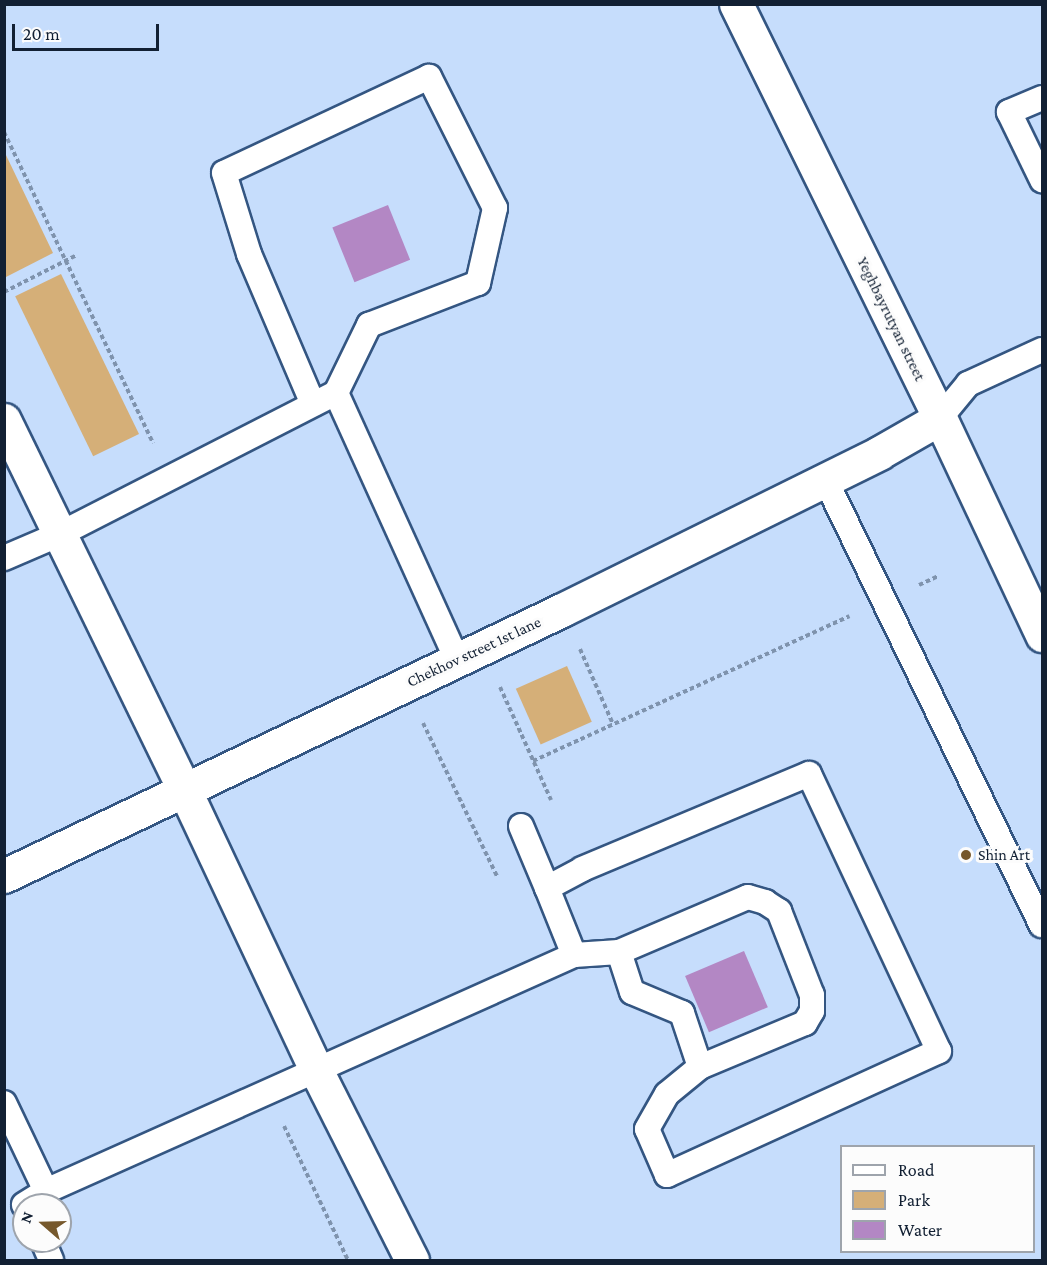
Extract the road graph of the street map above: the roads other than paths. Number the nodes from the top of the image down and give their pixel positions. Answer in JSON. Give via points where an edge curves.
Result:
{"nodes":[{"id":1,"x":740,"y":6,"type":"edge"},
{"id":2,"x":1042,"y":98,"type":"edge"},
{"id":3,"x":1042,"y":180,"type":"edge"},
{"id":4,"x":1042,"y":351,"type":"edge"},
{"id":5,"x":336,"y":393,"type":"junction"},
{"id":6,"x":314,"y":404,"type":"junction"},
{"id":7,"x":940,"y":418,"type":"junction"},
{"id":8,"x":4,"y":420,"type":"edge"},
{"id":9,"x":825,"y":479,"type":"junction"},
{"id":10,"x":60,"y":534,"type":"junction"},
{"id":11,"x":4,"y":558,"type":"edge"},
{"id":12,"x":1042,"y":635,"type":"edge"},
{"id":13,"x":470,"y":654,"type":"junction"},
{"id":14,"x":184,"y":789,"type":"junction"},
{"id":15,"x":521,"y":826,"type":"dead end"},
{"id":16,"x":4,"y":876,"type":"edge"},
{"id":17,"x":547,"y":888,"type":"junction"},
{"id":18,"x":1042,"y":926,"type":"edge"},
{"id":19,"x":619,"y":952,"type":"junction"},
{"id":20,"x":573,"y":955,"type":"junction"},
{"id":21,"x":700,"y":1066,"type":"junction"},
{"id":22,"x":316,"y":1070,"type":"junction"},
{"id":23,"x":4,"y":1103,"type":"edge"},
{"id":24,"x":28,"y":1193,"type":"edge"},
{"id":25,"x":50,"y":1193,"type":"edge"},
{"id":26,"x":412,"y":1260,"type":"edge"}],
"edges":[{"from":1,"to":7,"type":"street","name":"Yeghbayrutyan street"},
{"from":2,"to":3,"type":"lane","via":[[1009,111]]},
{"from":4,"to":7,"type":"lane","via":[[968,384]]},
{"from":5,"to":6,"type":"lane"},
{"from":5,"to":6,"type":"lane","via":[[369,325],[478,283],[495,208],[429,77],[224,172],[249,254]]},
{"from":5,"to":13,"type":"lane"},
{"from":6,"to":10,"type":"lane"},
{"from":7,"to":9,"type":"street","name":"Chekhov street 1st lane"},
{"from":7,"to":12,"type":"street","name":"Yeghbayrutyan street"},
{"from":8,"to":10,"type":"street"},
{"from":9,"to":13,"type":"street","name":"Chekhov street 1st lane"},
{"from":9,"to":18,"type":"lane"},
{"from":10,"to":11,"type":"lane"},
{"from":10,"to":14,"type":"street"},
{"from":13,"to":14,"type":"street","name":"Chekhov street 1st lane"},
{"from":14,"to":16,"type":"street","name":"Chekhov street 1st lane"},
{"from":14,"to":22,"type":"street"},
{"from":15,"to":17,"type":"lane"},
{"from":17,"to":20,"type":"lane"},
{"from":17,"to":21,"type":"lane","via":[[582,869],[809,774],[939,1051],[667,1175],[647,1129],[668,1094]]},
{"from":19,"to":20,"type":"lane"},
{"from":19,"to":21,"type":"lane","via":[[632,992],[682,1013]]},
{"from":19,"to":21,"type":"lane","via":[[748,897],[779,911],[812,995],[812,1011],[805,1023]]},
{"from":20,"to":22,"type":"lane"},
{"from":22,"to":25,"type":"lane"},
{"from":22,"to":26,"type":"street"},
{"from":23,"to":24,"type":"lane"}]}
